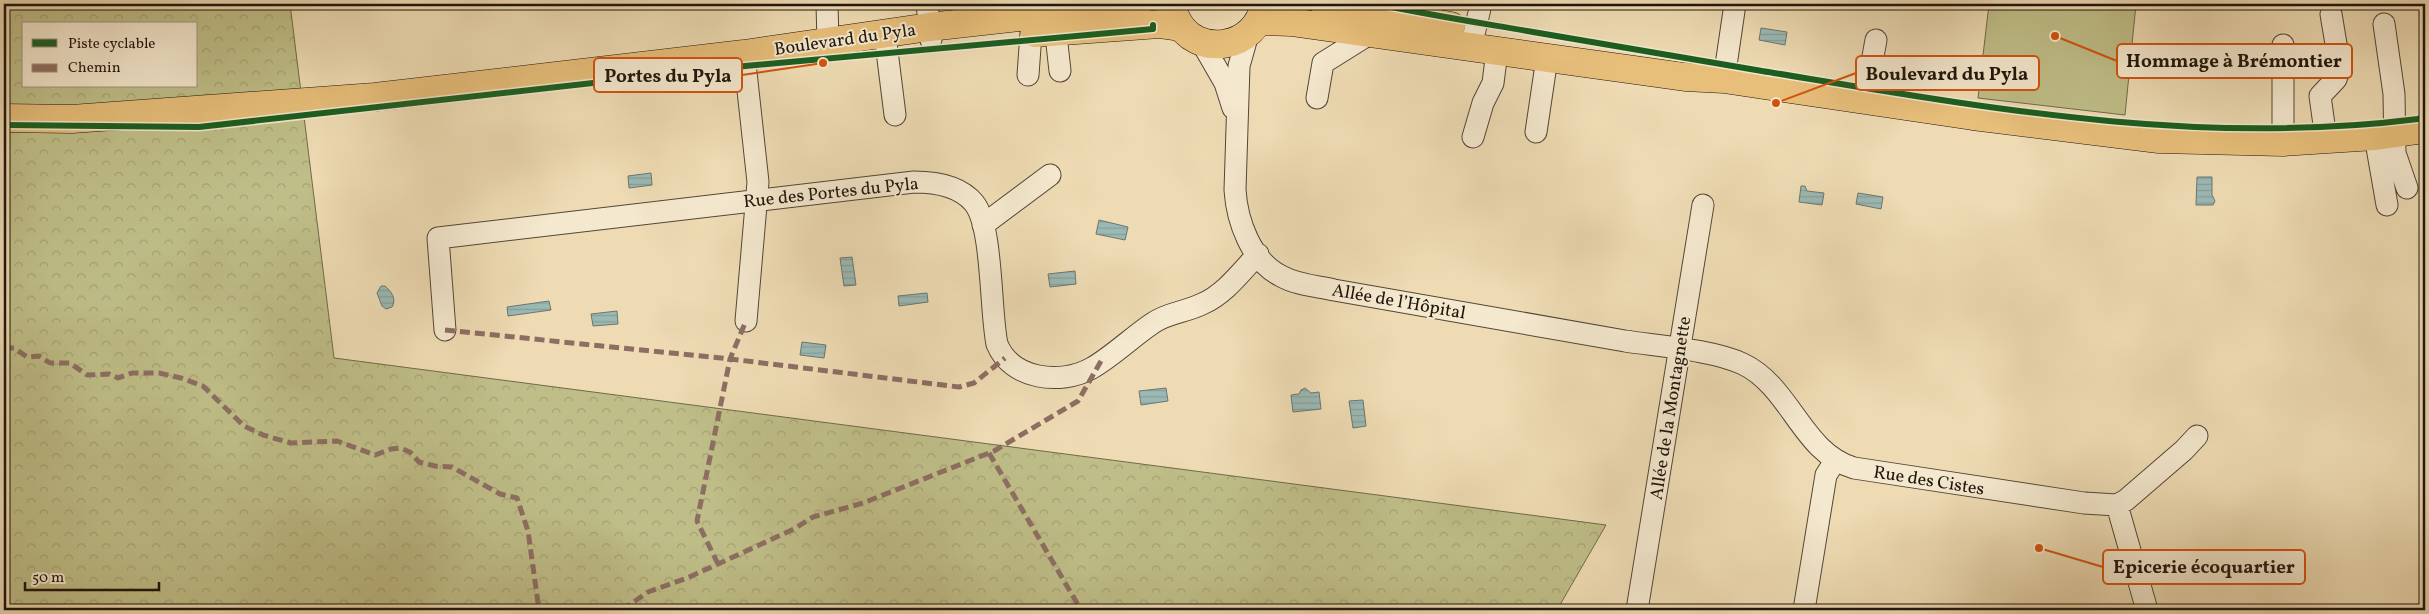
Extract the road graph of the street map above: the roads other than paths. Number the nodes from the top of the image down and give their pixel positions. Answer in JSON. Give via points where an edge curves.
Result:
{"nodes":[{"id":1,"x":827,"y":4,"type":"edge"},
{"id":2,"x":1138,"y":4,"type":"edge"},
{"id":3,"x":1324,"y":4,"type":"edge"},
{"id":4,"x":1481,"y":4,"type":"edge"},
{"id":5,"x":1735,"y":4,"type":"edge"},
{"id":6,"x":2332,"y":14,"type":"dead end"},
{"id":7,"x":1175,"y":15,"type":"edge"},
{"id":8,"x":1257,"y":19,"type":"edge"},
{"id":9,"x":1403,"y":20,"type":"edge"},
{"id":10,"x":929,"y":24,"type":"edge"},
{"id":11,"x":2384,"y":24,"type":"dead end"},
{"id":12,"x":1047,"y":26,"type":"junction"},
{"id":13,"x":1371,"y":33,"type":"junction"},
{"id":14,"x":1876,"y":40,"type":"dead end"},
{"id":15,"x":828,"y":42,"type":"junction"},
{"id":16,"x":886,"y":43,"type":"junction"},
{"id":17,"x":1202,"y":43,"type":"junction"},
{"id":18,"x":1481,"y":43,"type":"junction"},
{"id":19,"x":2284,"y":45,"type":"dead end"},
{"id":20,"x":753,"y":53,"type":"junction"},
{"id":21,"x":1547,"y":58,"type":"junction"},
{"id":22,"x":1060,"y":72,"type":"dead end"},
{"id":23,"x":1028,"y":75,"type":"dead end"},
{"id":24,"x":1724,"y":79,"type":"junction"},
{"id":25,"x":1317,"y":98,"type":"dead end"},
{"id":26,"x":1865,"y":100,"type":"junction"},
{"id":27,"x":896,"y":115,"type":"dead end"},
{"id":28,"x":4,"y":118,"type":"edge"},
{"id":29,"x":1237,"y":127,"type":"junction"},
{"id":30,"x":2425,"y":129,"type":"edge"},
{"id":31,"x":1536,"y":132,"type":"dead end"},
{"id":32,"x":2384,"y":135,"type":"junction"},
{"id":33,"x":1473,"y":137,"type":"dead end"},
{"id":34,"x":2326,"y":139,"type":"junction"},
{"id":35,"x":2284,"y":142,"type":"junction"},
{"id":36,"x":1050,"y":175,"type":"dead end"},
{"id":37,"x":2407,"y":188,"type":"dead end"},
{"id":38,"x":757,"y":200,"type":"junction"},
{"id":39,"x":1703,"y":205,"type":"dead end"},
{"id":40,"x":2387,"y":205,"type":"dead end"},
{"id":41,"x":983,"y":225,"type":"junction"},
{"id":42,"x":1258,"y":254,"type":"junction"},
{"id":43,"x":746,"y":321,"type":"dead end"},
{"id":44,"x":445,"y":330,"type":"dead end"},
{"id":45,"x":1680,"y":349,"type":"junction"},
{"id":46,"x":2197,"y":436,"type":"dead end"},
{"id":47,"x":1836,"y":461,"type":"junction"},
{"id":48,"x":2116,"y":505,"type":"junction"},
{"id":49,"x":1636,"y":610,"type":"edge"},
{"id":50,"x":1804,"y":610,"type":"edge"},
{"id":51,"x":2147,"y":610,"type":"edge"}],
"edges":[{"from":1,"to":15,"type":"street"},
{"from":2,"to":12,"type":"main road","name":"Boulevard du Pyla"},
{"from":3,"to":9,"type":"main road"},
{"from":4,"to":18,"type":"street"},
{"from":5,"to":24,"type":"street"},
{"from":6,"to":34,"type":"street","via":[[2340,68],[2336,79],[2320,96]]},
{"from":7,"to":12,"type":"main road","name":"Boulevard du Pyla","via":[[1159,24]]},
{"from":7,"to":17,"type":"main road","via":[[1188,36]]},
{"from":8,"to":13,"type":"main road"},
{"from":8,"to":17,"type":"main road","via":[[1234,42]]},
{"from":8,"to":29,"type":"street","name":"Allée de l’Hôpital","via":[[1239,66]]},
{"from":9,"to":13,"type":"main road"},
{"from":9,"to":18,"type":"main road"},
{"from":10,"to":12,"type":"main road","name":"Boulevard du Pyla"},
{"from":10,"to":15,"type":"main road","name":"Boulevard du Pyla"},
{"from":10,"to":16,"type":"main road","name":"Boulevard du Pyla"},
{"from":11,"to":32,"type":"street","via":[[2394,94]]},
{"from":12,"to":22,"type":"street"},
{"from":12,"to":23,"type":"street"},
{"from":13,"to":25,"type":"street","via":[[1323,63]]},
{"from":14,"to":26,"type":"street"},
{"from":15,"to":20,"type":"main road","name":"Boulevard du Pyla"},
{"from":16,"to":20,"type":"main road","name":"Boulevard du Pyla"},
{"from":16,"to":27,"type":"street"},
{"from":17,"to":29,"type":"street","name":"Allée de l’Hôpital","via":[[1225,83]]},
{"from":18,"to":21,"type":"main road"},
{"from":18,"to":24,"type":"main road","via":[[1686,66]]},
{"from":18,"to":33,"type":"street","via":[[1493,83]]},
{"from":19,"to":35,"type":"street"},
{"from":20,"to":28,"type":"main road","via":[[375,97],[72,119]]},
{"from":20,"to":38,"type":"street"},
{"from":21,"to":24,"type":"main road","via":[[1685,77]]},
{"from":21,"to":31,"type":"street"},
{"from":24,"to":26,"type":"main road"},
{"from":26,"to":35,"type":"main road","via":[[2159,139]]},
{"from":29,"to":42,"type":"street","name":"Allée de l’Hôpital","via":[[1236,210],[1248,240]]},
{"from":30,"to":32,"type":"main road"},
{"from":32,"to":34,"type":"main road"},
{"from":32,"to":37,"type":"street","via":[[2395,153]]},
{"from":32,"to":40,"type":"street"},
{"from":34,"to":35,"type":"main road"},
{"from":36,"to":41,"type":"street"},
{"from":38,"to":41,"type":"street","name":"Rue des Portes du Pyla","via":[[928,182],[966,196],[974,203]]},
{"from":38,"to":43,"type":"street"},
{"from":38,"to":44,"type":"street","name":"Rue des Portes du Pyla","via":[[438,238]]},
{"from":39,"to":45,"type":"street","name":"Allée de la Montagnette"},
{"from":41,"to":42,"type":"street","name":"Rue des Portes du Pyla","via":[[997,344],[1016,368],[1038,376],[1071,375],[1091,368],[1154,322],[1219,295]]},
{"from":42,"to":45,"type":"street","name":"Allée de l’Hôpital","via":[[1280,276],[1297,283]]},
{"from":45,"to":47,"type":"street","name":"Rue des Cistes","via":[[1742,364],[1764,378],[1822,450]]},
{"from":45,"to":49,"type":"street","name":"Allée de la Montagnette"},
{"from":46,"to":48,"type":"street","via":[[2126,500]]},
{"from":47,"to":48,"type":"street","name":"Rue des Cistes","via":[[1854,468],[1914,478]]},
{"from":47,"to":50,"type":"street","via":[[1826,475]]},
{"from":48,"to":51,"type":"street"}]}
